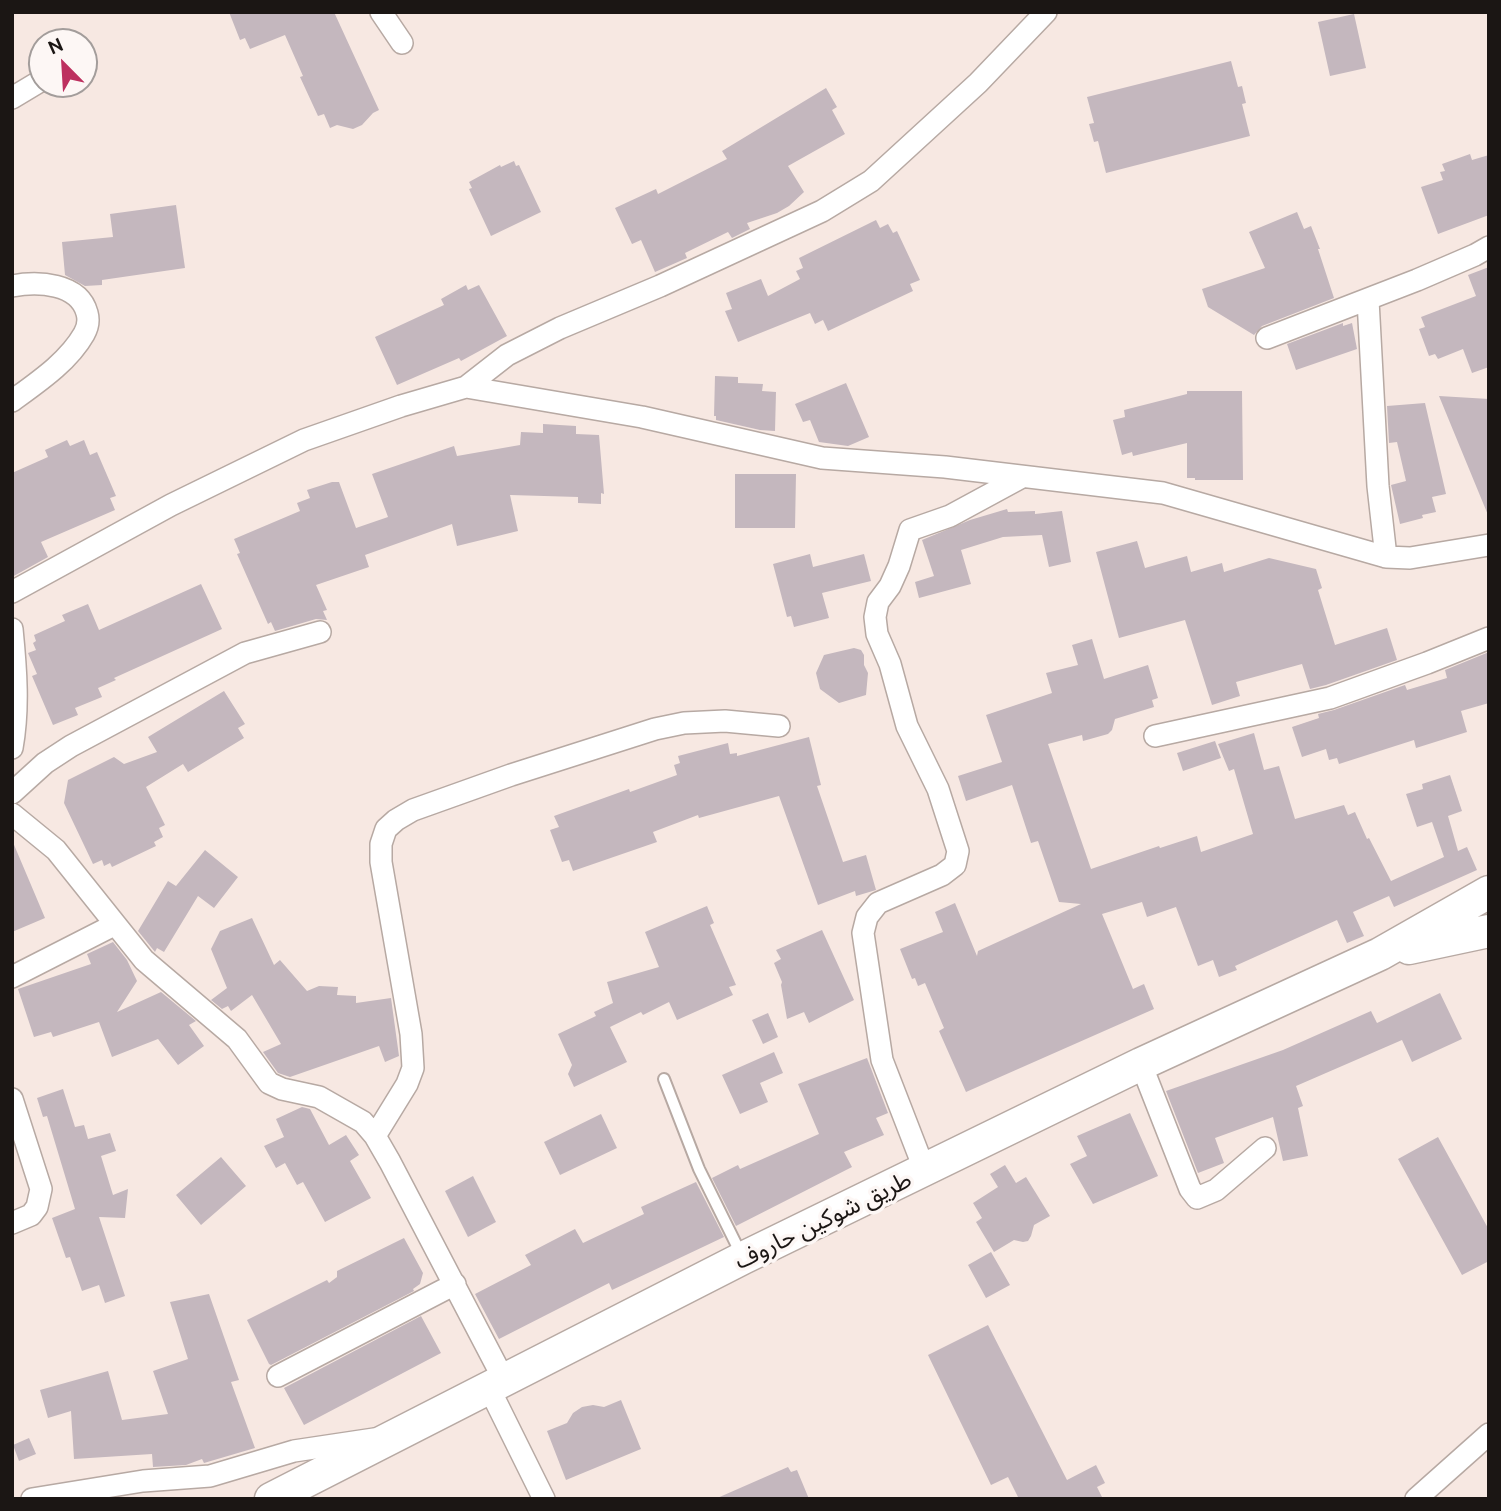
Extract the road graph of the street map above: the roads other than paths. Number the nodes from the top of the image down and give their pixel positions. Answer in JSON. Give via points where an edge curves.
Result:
{"nodes":[{"id":1,"x":381,"y":12,"type":"edge"},
{"id":2,"x":1046,"y":12,"type":"edge"},
{"id":3,"x":402,"y":43,"type":"dead end"},
{"id":4,"x":28,"y":88,"type":"edge"},
{"id":5,"x":12,"y":98,"type":"edge"},
{"id":6,"x":1489,"y":247,"type":"edge"},
{"id":7,"x":12,"y":286,"type":"edge"},
{"id":8,"x":1368,"y":300,"type":"junction"},
{"id":9,"x":1267,"y":338,"type":"dead end"},
{"id":10,"x":466,"y":387,"type":"junction"},
{"id":11,"x":12,"y":401,"type":"edge"},
{"id":12,"x":1022,"y":477,"type":"junction"},
{"id":13,"x":1489,"y":545,"type":"edge"},
{"id":14,"x":1386,"y":557,"type":"junction"},
{"id":15,"x":12,"y":592,"type":"edge"},
{"id":16,"x":12,"y":629,"type":"edge"},
{"id":17,"x":320,"y":632,"type":"dead end"},
{"id":18,"x":1489,"y":638,"type":"edge"},
{"id":19,"x":779,"y":726,"type":"dead end"},
{"id":20,"x":1155,"y":736,"type":"dead end"},
{"id":21,"x":12,"y":748,"type":"edge"},
{"id":22,"x":12,"y":793,"type":"edge"},
{"id":23,"x":12,"y":814,"type":"edge"},
{"id":24,"x":1489,"y":892,"type":"edge"},
{"id":25,"x":114,"y":925,"type":"junction"},
{"id":26,"x":1489,"y":931,"type":"edge"},
{"id":27,"x":1380,"y":954,"type":"junction"},
{"id":28,"x":12,"y":977,"type":"edge"},
{"id":29,"x":1141,"y":1064,"type":"junction"},
{"id":30,"x":664,"y":1079,"type":"dead end"},
{"id":31,"x":12,"y":1100,"type":"edge"},
{"id":32,"x":375,"y":1136,"type":"junction"},
{"id":33,"x":1265,"y":1148,"type":"dead end"},
{"id":34,"x":925,"y":1171,"type":"junction"},
{"id":35,"x":12,"y":1223,"type":"edge"},
{"id":36,"x":743,"y":1258,"type":"junction"},
{"id":37,"x":455,"y":1284,"type":"junction"},
{"id":38,"x":278,"y":1376,"type":"dead end"},
{"id":39,"x":496,"y":1384,"type":"junction"},
{"id":40,"x":1489,"y":1434,"type":"edge"},
{"id":41,"x":391,"y":1437,"type":"junction"},
{"id":42,"x":32,"y":1499,"type":"edge"},
{"id":43,"x":271,"y":1499,"type":"edge"},
{"id":44,"x":544,"y":1499,"type":"edge"},
{"id":45,"x":1416,"y":1499,"type":"edge"}],
"edges":[{"from":1,"to":3,"type":"street"},
{"from":2,"to":10,"type":"street","via":[[978,83],[871,181],[822,211],[560,328],[507,355]]},
{"from":4,"to":5,"type":"street"},
{"from":6,"to":8,"type":"street"},
{"from":7,"to":11,"type":"street","via":[[42,284],[75,294],[84,303],[89,320],[67,356]]},
{"from":8,"to":9,"type":"street"},
{"from":8,"to":14,"type":"street"},
{"from":10,"to":12,"type":"street","via":[[642,417],[822,458]]},
{"from":10,"to":15,"type":"street","via":[[304,440],[171,505]]},
{"from":12,"to":14,"type":"street","via":[[1163,494]]},
{"from":12,"to":34,"type":"street","via":[[950,516],[910,530],[875,617],[907,726],[939,789],[958,852],[955,865],[942,875],[878,903],[867,917],[863,933],[882,1060]]},
{"from":13,"to":14,"type":"street","via":[[1410,558]]},
{"from":16,"to":21,"type":"street","via":[[16,728]]},
{"from":17,"to":22,"type":"street","via":[[245,653],[71,746]]},
{"from":18,"to":20,"type":"street","via":[[1330,698]]},
{"from":19,"to":32,"type":"street","via":[[725,721],[655,729],[413,810],[386,829],[381,862],[413,1068]]},
{"from":23,"to":25,"type":"street","via":[[56,850]]},
{"from":24,"to":27,"type":"main road","name":"طريق شوكين حاروف"},
{"from":25,"to":28,"type":"street"},
{"from":25,"to":32,"type":"street","via":[[144,960],[237,1039],[269,1083],[319,1097],[363,1122]]},
{"from":26,"to":27,"type":"main road","name":"طريق شوكين حاروف"},
{"from":27,"to":29,"type":"main road","name":"طريق شوكين حاروف"},
{"from":29,"to":33,"type":"street","via":[[1196,1198],[1216,1190]]},
{"from":29,"to":34,"type":"main road","name":"طريق شوكين حاروف"},
{"from":30,"to":36,"type":"lane","via":[[699,1169]]},
{"from":31,"to":35,"type":"street","via":[[41,1189],[31,1215]]},
{"from":32,"to":37,"type":"street"},
{"from":34,"to":36,"type":"main road","name":"طريق شوكين حاروف"},
{"from":36,"to":39,"type":"main road","name":"طريق شوكين حاروف"},
{"from":37,"to":38,"type":"street"},
{"from":37,"to":39,"type":"street"},
{"from":39,"to":41,"type":"main road","name":"طريق شوكين حاروف"},
{"from":39,"to":44,"type":"street"},
{"from":40,"to":45,"type":"street"},
{"from":41,"to":42,"type":"street","via":[[294,1451],[210,1476],[143,1481]]},
{"from":41,"to":43,"type":"main road","name":"طريق شوكين حاروف"}]}
